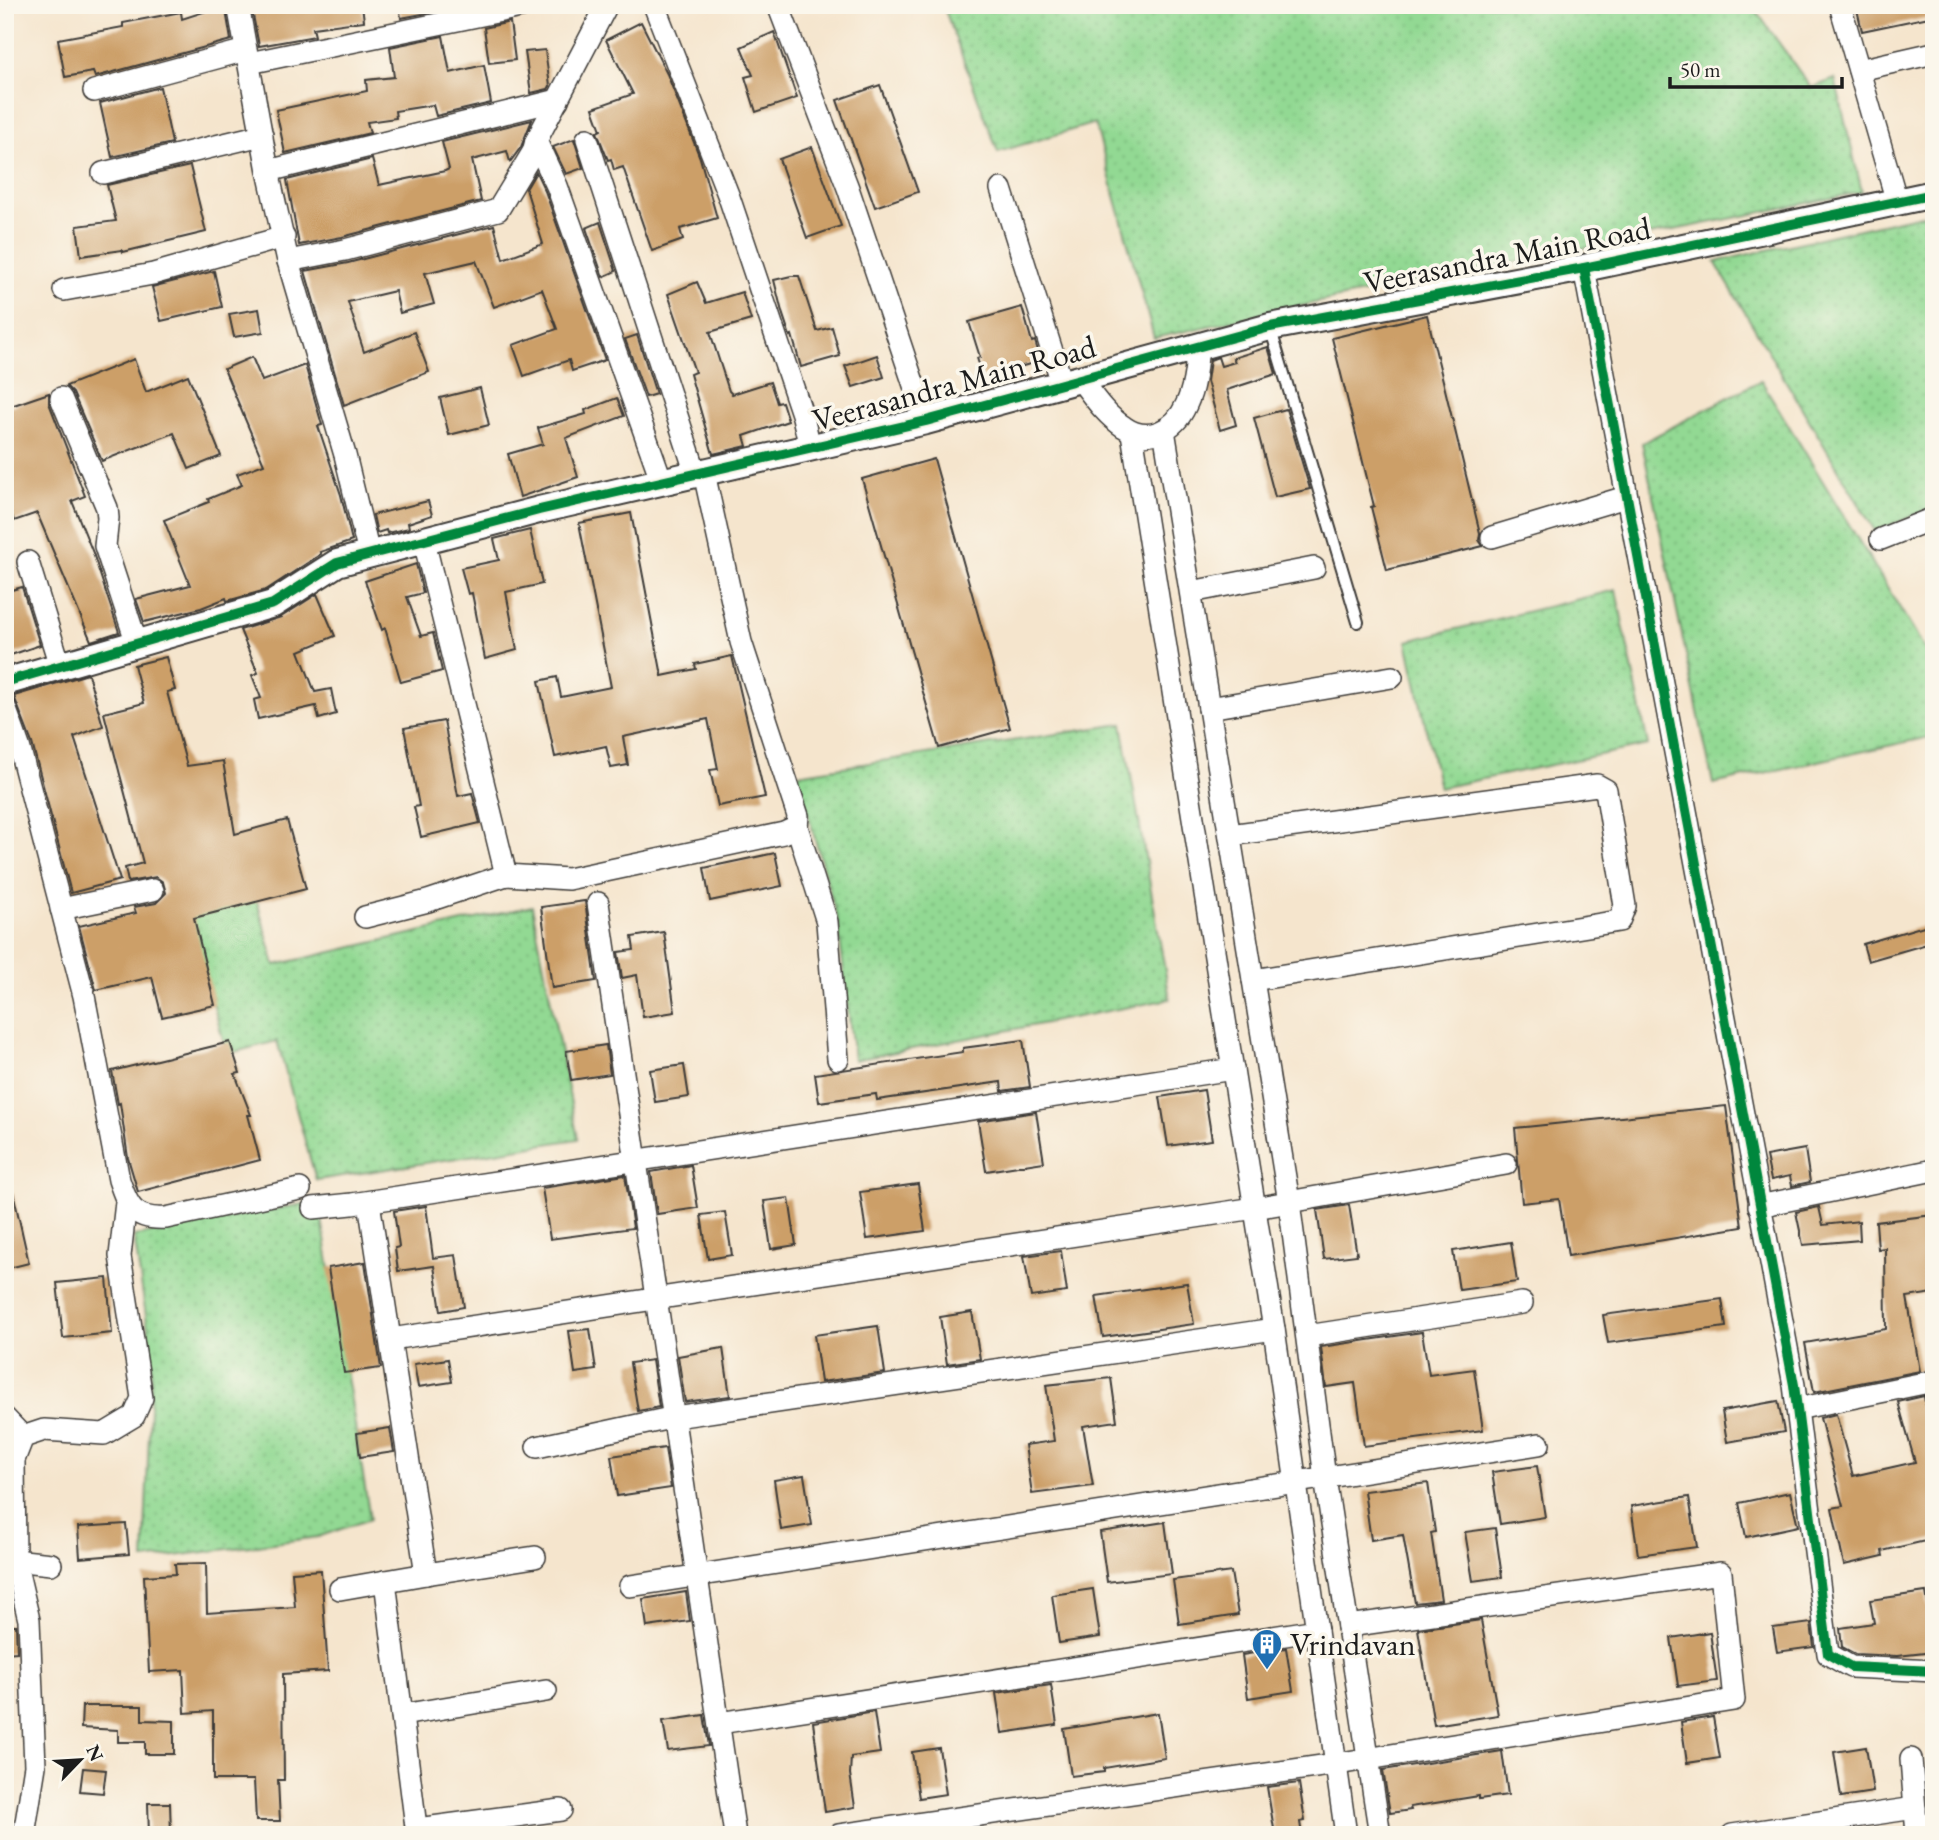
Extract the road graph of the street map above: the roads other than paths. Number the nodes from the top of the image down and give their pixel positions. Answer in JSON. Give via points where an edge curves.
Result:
{"nodes":[{"id":1,"x":238,"y":5,"type":"edge"},
{"id":2,"x":530,"y":5,"type":"edge"},
{"id":3,"x":607,"y":5,"type":"edge"},
{"id":4,"x":653,"y":5,"type":"edge"},
{"id":5,"x":778,"y":5,"type":"edge"},
{"id":6,"x":1840,"y":5,"type":"edge"},
{"id":7,"x":1934,"y":53,"type":"edge"},
{"id":8,"x":248,"y":57,"type":"junction"},
{"id":9,"x":1860,"y":70,"type":"junction"},
{"id":10,"x":94,"y":90,"type":"dead end"},
{"id":11,"x":558,"y":100,"type":"junction"},
{"id":12,"x":262,"y":135,"type":"junction"},
{"id":13,"x":587,"y":139,"type":"dead end"},
{"id":14,"x":536,"y":141,"type":"junction"},
{"id":15,"x":268,"y":171,"type":"junction"},
{"id":16,"x":103,"y":173,"type":"dead end"},
{"id":17,"x":1001,"y":189,"type":"dead end"},
{"id":18,"x":1934,"y":194,"type":"edge"},
{"id":19,"x":1897,"y":202,"type":"junction"},
{"id":20,"x":284,"y":237,"type":"junction"},
{"id":21,"x":288,"y":261,"type":"junction"},
{"id":22,"x":1584,"y":268,"type":"junction"},
{"id":23,"x":64,"y":290,"type":"dead end"},
{"id":24,"x":1270,"y":327,"type":"junction"},
{"id":25,"x":1198,"y":346,"type":"junction"},
{"id":26,"x":1071,"y":381,"type":"junction"},
{"id":27,"x":61,"y":398,"type":"dead end"},
{"id":28,"x":926,"y":421,"type":"junction"},
{"id":29,"x":1164,"y":429,"type":"junction"},
{"id":30,"x":1132,"y":433,"type":"junction"},
{"id":31,"x":810,"y":448,"type":"junction"},
{"id":32,"x":700,"y":473,"type":"junction"},
{"id":33,"x":662,"y":482,"type":"junction"},
{"id":34,"x":1626,"y":497,"type":"junction"},
{"id":35,"x":1934,"y":518,"type":"edge"},
{"id":36,"x":1492,"y":537,"type":"dead end"},
{"id":37,"x":1881,"y":538,"type":"dead end"},
{"id":38,"x":424,"y":541,"type":"junction"},
{"id":39,"x":369,"y":554,"type":"junction"},
{"id":40,"x":28,"y":562,"type":"dead end"},
{"id":41,"x":1314,"y":568,"type":"dead end"},
{"id":42,"x":1155,"y":576,"type":"junction"},
{"id":43,"x":1189,"y":582,"type":"junction"},
{"id":44,"x":1357,"y":622,"type":"dead end"},
{"id":45,"x":137,"y":644,"type":"junction"},
{"id":46,"x":60,"y":666,"type":"junction"},
{"id":47,"x":1392,"y":677,"type":"dead end"},
{"id":48,"x":5,"y":682,"type":"edge"},
{"id":49,"x":5,"y":707,"type":"edge"},
{"id":50,"x":1209,"y":708,"type":"junction"},
{"id":51,"x":797,"y":827,"type":"junction"},
{"id":52,"x":1230,"y":835,"type":"junction"},
{"id":53,"x":506,"y":875,"type":"junction"},
{"id":54,"x":153,"y":890,"type":"dead end"},
{"id":55,"x":597,"y":903,"type":"dead end"},
{"id":56,"x":61,"y":909,"type":"junction"},
{"id":57,"x":365,"y":917,"type":"dead end"},
{"id":58,"x":1253,"y":980,"type":"junction"},
{"id":59,"x":838,"y":1059,"type":"dead end"},
{"id":60,"x":1233,"y":1069,"type":"junction"},
{"id":61,"x":636,"y":1161,"type":"junction"},
{"id":62,"x":1506,"y":1164,"type":"dead end"},
{"id":63,"x":1934,"y":1170,"type":"edge"},
{"id":64,"x":300,"y":1189,"type":"dead end"},
{"id":65,"x":126,"y":1202,"type":"junction"},
{"id":66,"x":369,"y":1202,"type":"junction"},
{"id":67,"x":1289,"y":1202,"type":"junction"},
{"id":68,"x":1759,"y":1206,"type":"junction"},
{"id":69,"x":313,"y":1208,"type":"dead end"},
{"id":70,"x":1255,"y":1208,"type":"junction"},
{"id":71,"x":657,"y":1298,"type":"junction"},
{"id":72,"x":1522,"y":1303,"type":"dead end"},
{"id":73,"x":1274,"y":1329,"type":"junction"},
{"id":74,"x":1307,"y":1336,"type":"junction"},
{"id":75,"x":391,"y":1339,"type":"junction"},
{"id":76,"x":1934,"y":1381,"type":"edge"},
{"id":77,"x":1797,"y":1409,"type":"junction"},
{"id":78,"x":675,"y":1417,"type":"junction"},
{"id":79,"x":5,"y":1418,"type":"edge"},
{"id":80,"x":23,"y":1437,"type":"junction"},
{"id":81,"x":1539,"y":1444,"type":"dead end"},
{"id":82,"x":537,"y":1447,"type":"dead end"},
{"id":83,"x":1325,"y":1478,"type":"junction"},
{"id":84,"x":1297,"y":1482,"type":"junction"},
{"id":85,"x":535,"y":1557,"type":"dead end"},
{"id":86,"x":10,"y":1560,"type":"edge"},
{"id":87,"x":51,"y":1564,"type":"dead end"},
{"id":88,"x":426,"y":1574,"type":"junction"},
{"id":89,"x":699,"y":1576,"type":"junction"},
{"id":90,"x":385,"y":1581,"type":"junction"},
{"id":91,"x":630,"y":1586,"type":"dead end"},
{"id":92,"x":340,"y":1589,"type":"dead end"},
{"id":93,"x":1348,"y":1626,"type":"junction"},
{"id":94,"x":1317,"y":1630,"type":"junction"},
{"id":95,"x":1934,"y":1671,"type":"edge"},
{"id":96,"x":546,"y":1691,"type":"dead end"},
{"id":97,"x":402,"y":1715,"type":"junction"},
{"id":98,"x":719,"y":1723,"type":"junction"},
{"id":99,"x":1368,"y":1759,"type":"junction"},
{"id":100,"x":1911,"y":1759,"type":"dead end"},
{"id":101,"x":1336,"y":1764,"type":"junction"},
{"id":102,"x":1915,"y":1808,"type":"junction"},
{"id":103,"x":561,"y":1810,"type":"dead end"},
{"id":104,"x":417,"y":1832,"type":"edge"},
{"id":105,"x":24,"y":1835,"type":"edge"},
{"id":106,"x":735,"y":1835,"type":"edge"},
{"id":107,"x":839,"y":1835,"type":"edge"},
{"id":108,"x":1346,"y":1835,"type":"edge"},
{"id":109,"x":1380,"y":1835,"type":"edge"},
{"id":110,"x":1732,"y":1835,"type":"edge"},
{"id":111,"x":1917,"y":1835,"type":"edge"}],
"edges":[{"from":1,"to":8,"type":"street"},
{"from":2,"to":8,"type":"street"},
{"from":3,"to":11,"type":"street"},
{"from":4,"to":31,"type":"street","via":[[729,197]]},
{"from":5,"to":28,"type":"street","via":[[849,188]]},
{"from":6,"to":9,"type":"street"},
{"from":7,"to":9,"type":"street"},
{"from":8,"to":10,"type":"street"},
{"from":8,"to":12,"type":"street"},
{"from":9,"to":19,"type":"street"},
{"from":11,"to":14,"type":"street"},
{"from":11,"to":15,"type":"street"},
{"from":12,"to":15,"type":"street"},
{"from":12,"to":16,"type":"street"},
{"from":13,"to":32,"type":"street"},
{"from":14,"to":21,"type":"street","via":[[498,210]]},
{"from":14,"to":33,"type":"street","via":[[557,186]]},
{"from":15,"to":20,"type":"street"},
{"from":17,"to":26,"type":"street"},
{"from":18,"to":19,"type":"street","name":"Veerasandra Main Road"},
{"from":19,"to":22,"type":"street","name":"Veerasandra Main Road"},
{"from":20,"to":21,"type":"street"},
{"from":20,"to":23,"type":"street","via":[[153,274]]},
{"from":21,"to":39,"type":"street"},
{"from":22,"to":24,"type":"street","name":"Veerasandra Main Road"},
{"from":22,"to":34,"type":"street"},
{"from":24,"to":25,"type":"street","name":"Veerasandra Main Road"},
{"from":24,"to":44,"type":"lane"},
{"from":25,"to":26,"type":"street","name":"Veerasandra Main Road"},
{"from":25,"to":29,"type":"street","via":[[1186,406]]},
{"from":26,"to":28,"type":"street","name":"Veerasandra Main Road"},
{"from":26,"to":30,"type":"street"},
{"from":27,"to":45,"type":"street","via":[[107,508],[104,546]]},
{"from":28,"to":31,"type":"street","name":"Veerasandra Main Road"},
{"from":29,"to":30,"type":"street","via":[[1144,436]]},
{"from":29,"to":43,"type":"street"},
{"from":30,"to":42,"type":"street"},
{"from":31,"to":32,"type":"street","name":"Veerasandra Main Road"},
{"from":32,"to":33,"type":"street","name":"Veerasandra Main Road"},
{"from":32,"to":51,"type":"street","via":[[741,642],[798,816]]},
{"from":33,"to":38,"type":"street","name":"Veerasandra Main Road"},
{"from":34,"to":36,"type":"street"},
{"from":34,"to":68,"type":"street"},
{"from":35,"to":37,"type":"street"},
{"from":38,"to":39,"type":"street","name":"Veerasandra Main Road"},
{"from":38,"to":53,"type":"street"},
{"from":39,"to":45,"type":"street","name":"Veerasandra Main Road","via":[[337,563],[273,604]]},
{"from":40,"to":46,"type":"street"},
{"from":41,"to":43,"type":"street"},
{"from":42,"to":43,"type":"street"},
{"from":42,"to":60,"type":"street"},
{"from":43,"to":50,"type":"street"},
{"from":45,"to":46,"type":"street","name":"Veerasandra Main Road"},
{"from":46,"to":48,"type":"street","name":"Veerasandra Main Road"},
{"from":47,"to":50,"type":"street"},
{"from":49,"to":56,"type":"street"},
{"from":50,"to":52,"type":"street"},
{"from":51,"to":53,"type":"street","via":[[568,879]]},
{"from":51,"to":59,"type":"street","via":[[827,922]]},
{"from":52,"to":58,"type":"street"},
{"from":52,"to":58,"type":"street","via":[[1597,785],[1606,790],[1625,906],[1619,921]]},
{"from":53,"to":57,"type":"street"},
{"from":54,"to":56,"type":"street"},
{"from":55,"to":61,"type":"street"},
{"from":56,"to":65,"type":"street","via":[[84,996]]},
{"from":58,"to":67,"type":"street"},
{"from":60,"to":61,"type":"street"},
{"from":60,"to":70,"type":"street"},
{"from":61,"to":66,"type":"street"},
{"from":61,"to":71,"type":"street"},
{"from":62,"to":67,"type":"street"},
{"from":63,"to":68,"type":"street"},
{"from":64,"to":65,"type":"street","via":[[166,1218],[137,1214]]},
{"from":65,"to":80,"type":"street","via":[[121,1256],[142,1398],[134,1416],[104,1434],[44,1430]]},
{"from":66,"to":69,"type":"street"},
{"from":66,"to":75,"type":"street"},
{"from":67,"to":70,"type":"street"},
{"from":67,"to":74,"type":"street"},
{"from":68,"to":77,"type":"street"},
{"from":70,"to":71,"type":"street"},
{"from":70,"to":73,"type":"street"},
{"from":71,"to":75,"type":"street"},
{"from":71,"to":78,"type":"street"},
{"from":72,"to":74,"type":"street"},
{"from":73,"to":78,"type":"street"},
{"from":73,"to":84,"type":"street"},
{"from":74,"to":83,"type":"street"},
{"from":75,"to":88,"type":"street"},
{"from":76,"to":77,"type":"street"},
{"from":77,"to":95,"type":"street","via":[[1828,1654],[1851,1667]]},
{"from":78,"to":82,"type":"street"},
{"from":78,"to":89,"type":"street"},
{"from":79,"to":80,"type":"street"},
{"from":80,"to":86,"type":"street","via":[[14,1460]]},
{"from":81,"to":83,"type":"street"},
{"from":83,"to":84,"type":"street"},
{"from":83,"to":93,"type":"street"},
{"from":84,"to":89,"type":"street"},
{"from":84,"to":94,"type":"street"},
{"from":85,"to":88,"type":"street"},
{"from":86,"to":87,"type":"street"},
{"from":86,"to":105,"type":"street","via":[[29,1620],[35,1766]]},
{"from":88,"to":90,"type":"street"},
{"from":89,"to":91,"type":"street"},
{"from":89,"to":98,"type":"street"},
{"from":90,"to":92,"type":"street"},
{"from":90,"to":97,"type":"street"},
{"from":93,"to":99,"type":"street"},
{"from":93,"to":99,"type":"street","via":[[1721,1573],[1734,1700]]},
{"from":94,"to":98,"type":"street"},
{"from":94,"to":101,"type":"street"},
{"from":96,"to":97,"type":"street"},
{"from":97,"to":104,"type":"street"},
{"from":98,"to":106,"type":"street"},
{"from":99,"to":101,"type":"street"},
{"from":99,"to":109,"type":"street"},
{"from":100,"to":102,"type":"street"},
{"from":101,"to":107,"type":"street"},
{"from":101,"to":108,"type":"street"},
{"from":102,"to":110,"type":"street"},
{"from":102,"to":111,"type":"street"},
{"from":103,"to":104,"type":"street"}]}
